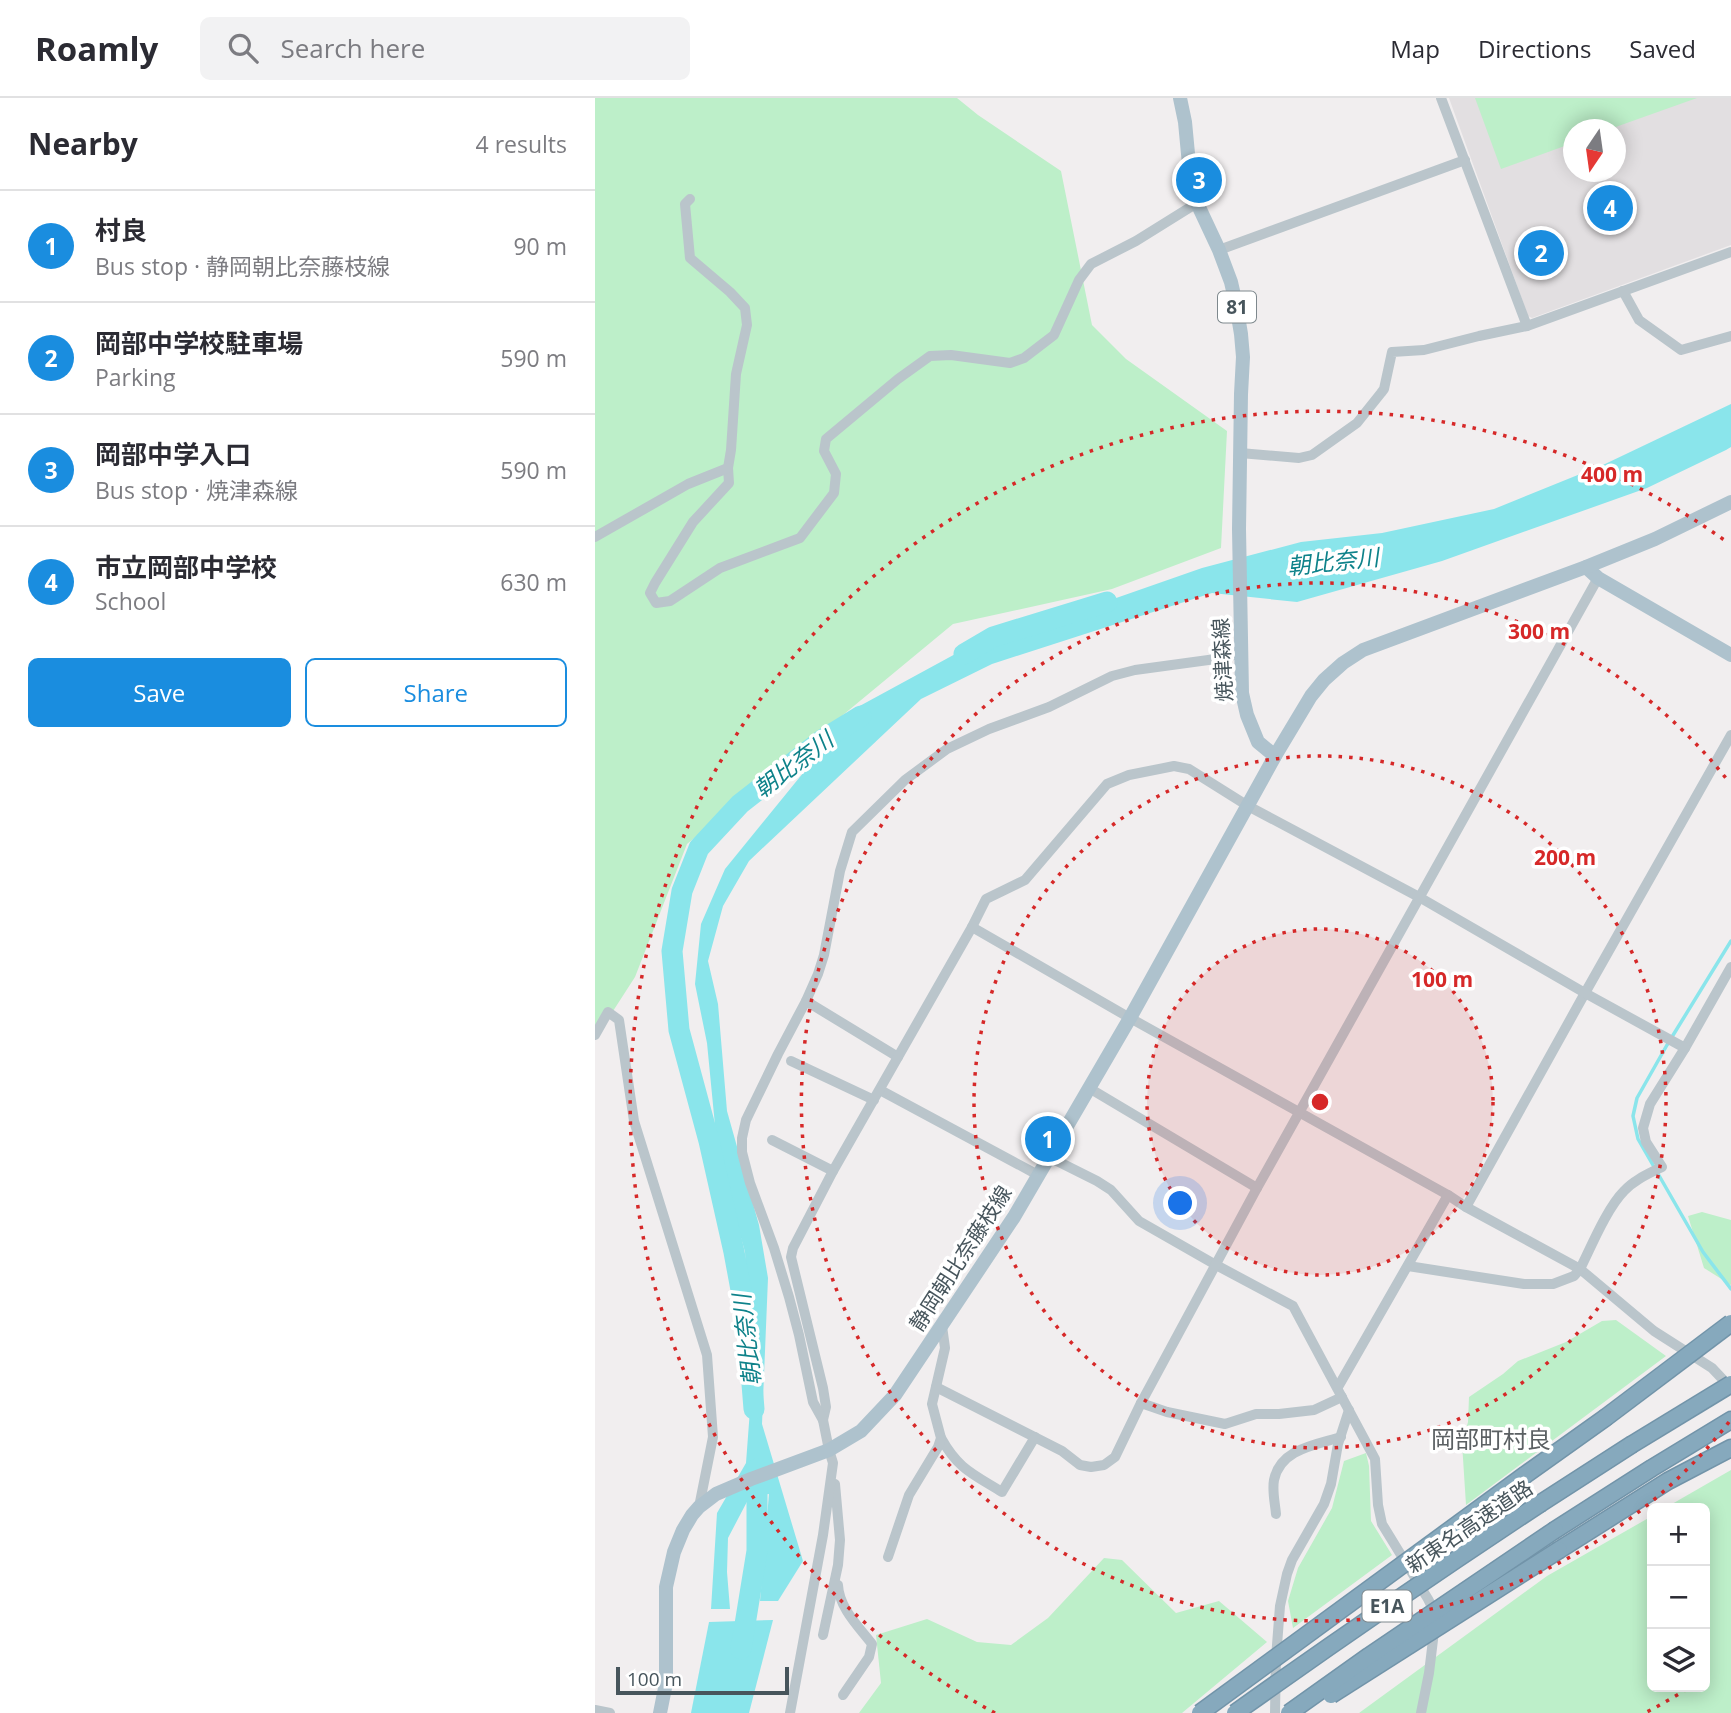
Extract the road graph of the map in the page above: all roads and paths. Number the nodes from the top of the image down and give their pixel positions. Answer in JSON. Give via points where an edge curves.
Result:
{"nodes":[{"id":1,"x":1180,"y":98,"type":"edge"},
{"id":2,"x":1441,"y":98,"type":"edge"},
{"id":3,"x":1465,"y":160,"type":"junction"},
{"id":4,"x":690,"y":199,"type":"dead end"},
{"id":5,"x":1197,"y":202,"type":"junction"},
{"id":6,"x":1219,"y":250,"type":"junction"},
{"id":7,"x":1731,"y":251,"type":"edge"},
{"id":8,"x":1623,"y":291,"type":"junction"},
{"id":9,"x":1527,"y":326,"type":"junction"},
{"id":10,"x":1731,"y":335,"type":"edge"},
{"id":11,"x":1240,"y":453,"type":"junction"},
{"id":12,"x":727,"y":468,"type":"junction"},
{"id":13,"x":1731,"y":502,"type":"edge"},
{"id":14,"x":595,"y":537,"type":"edge"},
{"id":15,"x":1586,"y":567,"type":"junction"},
{"id":16,"x":1598,"y":578,"type":"junction"},
{"id":17,"x":1241,"y":646,"type":"junction"},
{"id":18,"x":1731,"y":655,"type":"edge"},
{"id":19,"x":1731,"y":735,"type":"edge"},
{"id":20,"x":1275,"y":756,"type":"junction"},
{"id":21,"x":1248,"y":806,"type":"junction"},
{"id":22,"x":1419,"y":897,"type":"junction"},
{"id":23,"x":972,"y":927,"type":"junction"},
{"id":24,"x":1731,"y":967,"type":"edge"},
{"id":25,"x":1585,"y":993,"type":"junction"},
{"id":26,"x":806,"y":1001,"type":"junction"},
{"id":27,"x":1130,"y":1018,"type":"junction"},
{"id":28,"x":595,"y":1035,"type":"edge"},
{"id":29,"x":1685,"y":1048,"type":"junction"},
{"id":30,"x":898,"y":1057,"type":"junction"},
{"id":31,"x":791,"y":1061,"type":"dead end"},
{"id":32,"x":1089,"y":1088,"type":"junction"},
{"id":33,"x":877,"y":1095,"type":"junction"},
{"id":34,"x":1300,"y":1113,"type":"junction"},
{"id":35,"x":772,"y":1140,"type":"dead end"},
{"id":36,"x":1049,"y":1157,"type":"junction"},
{"id":37,"x":833,"y":1171,"type":"junction"},
{"id":38,"x":1038,"y":1175,"type":"junction"},
{"id":39,"x":1257,"y":1188,"type":"junction"},
{"id":40,"x":1448,"y":1195,"type":"junction"},
{"id":41,"x":1467,"y":1207,"type":"junction"},
{"id":42,"x":1216,"y":1265,"type":"junction"},
{"id":43,"x":1408,"y":1266,"type":"junction"},
{"id":44,"x":1580,"y":1269,"type":"junction"},
{"id":45,"x":1731,"y":1323,"type":"edge"},
{"id":46,"x":942,"y":1326,"type":"junction"},
{"id":47,"x":1731,"y":1386,"type":"edge"},
{"id":48,"x":936,"y":1387,"type":"junction"},
{"id":49,"x":1340,"y":1392,"type":"junction"},
{"id":50,"x":1141,"y":1403,"type":"junction"},
{"id":51,"x":1349,"y":1410,"type":"junction"},
{"id":52,"x":823,"y":1420,"type":"junction"},
{"id":53,"x":1731,"y":1420,"type":"edge"},
{"id":54,"x":1035,"y":1437,"type":"junction"},
{"id":55,"x":1341,"y":1437,"type":"junction"},
{"id":56,"x":941,"y":1438,"type":"junction"},
{"id":57,"x":1731,"y":1448,"type":"edge"},
{"id":58,"x":831,"y":1457,"type":"junction"},
{"id":59,"x":699,"y":1507,"type":"junction"},
{"id":60,"x":1276,"y":1514,"type":"dead end"},
{"id":61,"x":888,"y":1557,"type":"dead end"},
{"id":62,"x":838,"y":1565,"type":"junction"},
{"id":63,"x":823,"y":1635,"type":"dead end"},
{"id":64,"x":843,"y":1695,"type":"dead end"},
{"id":65,"x":595,"y":1710,"type":"edge"},
{"id":66,"x":610,"y":1713,"type":"edge"},
{"id":67,"x":660,"y":1713,"type":"edge"},
{"id":68,"x":790,"y":1713,"type":"edge"},
{"id":69,"x":1200,"y":1713,"type":"edge"},
{"id":70,"x":1235,"y":1713,"type":"edge"},
{"id":71,"x":1275,"y":1713,"type":"edge"},
{"id":72,"x":1289,"y":1713,"type":"edge"},
{"id":73,"x":1302,"y":1713,"type":"edge"},
{"id":74,"x":1421,"y":1713,"type":"edge"}],
"edges":[{"from":1,"to":5,"type":"main road","name":"焼津森線","number":"81"},
{"from":2,"to":3,"type":"street"},
{"from":3,"to":6,"type":"street"},
{"from":3,"to":9,"type":"street"},
{"from":4,"to":12,"type":"street","via":[[685,204],[690,258],[745,308],[747,325],[736,374]]},
{"from":5,"to":6,"type":"main road","name":"焼津森線","number":"81"},
{"from":5,"to":12,"type":"street","via":[[1091,264],[1054,335],[1024,358],[1010,363],[930,356],[909,371],[826,439],[824,451],[836,474],[834,493],[800,538],[720,568],[670,601],[656,603],[650,593],[655,583],[693,522],[729,484]]},
{"from":6,"to":11,"type":"main road","name":"焼津森線","number":"81","via":[[1241,334]]},
{"from":7,"to":8,"type":"street"},
{"from":8,"to":9,"type":"street"},
{"from":8,"to":10,"type":"street","via":[[1639,320],[1681,350]]},
{"from":9,"to":11,"type":"street","via":[[1425,350],[1392,352],[1381,393],[1357,422],[1312,456]]},
{"from":11,"to":17,"type":"main road","name":"焼津森線","number":"81"},
{"from":12,"to":14,"type":"street","via":[[688,484]]},
{"from":13,"to":15,"type":"main road"},
{"from":15,"to":16,"type":"main road"},
{"from":15,"to":20,"type":"main road","via":[[1363,650],[1324,680]]},
{"from":16,"to":18,"type":"main road"},
{"from":16,"to":22,"type":"street"},
{"from":17,"to":20,"type":"main road","name":"焼津森線","number":"81","via":[[1247,715],[1258,742]]},
{"from":17,"to":26,"type":"street","via":[[1223,658],[1112,676],[947,749],[905,780],[852,832],[824,956]]},
{"from":19,"to":25,"type":"street"},
{"from":20,"to":21,"type":"main road","name":"静岡朝比奈藤枝線"},
{"from":21,"to":22,"type":"street"},
{"from":21,"to":23,"type":"street","via":[[1189,769],[1174,766],[1108,784],[1024,880],[986,899]]},
{"from":21,"to":27,"type":"main road","name":"静岡朝比奈藤枝線"},
{"from":22,"to":25,"type":"street"},
{"from":22,"to":34,"type":"street"},
{"from":23,"to":27,"type":"street"},
{"from":23,"to":30,"type":"street"},
{"from":24,"to":29,"type":"street"},
{"from":25,"to":29,"type":"street"},
{"from":25,"to":41,"type":"street"},
{"from":26,"to":30,"type":"street"},
{"from":26,"to":52,"type":"street","via":[[746,1120],[742,1153],[789,1297],[813,1402]]},
{"from":27,"to":32,"type":"main road","name":"静岡朝比奈藤枝線"},
{"from":27,"to":34,"type":"street"},
{"from":28,"to":59,"type":"street","via":[[608,1012],[619,1020],[634,1121],[707,1355],[713,1437]]},
{"from":29,"to":44,"type":"street","via":[[1645,1117],[1646,1142],[1662,1167],[1616,1200]]},
{"from":30,"to":33,"type":"street"},
{"from":31,"to":33,"type":"street"},
{"from":32,"to":36,"type":"main road","name":"静岡朝比奈藤枝線"},
{"from":32,"to":39,"type":"street"},
{"from":33,"to":37,"type":"street"},
{"from":33,"to":38,"type":"street"},
{"from":34,"to":39,"type":"street"},
{"from":34,"to":40,"type":"street"},
{"from":35,"to":37,"type":"street"},
{"from":36,"to":38,"type":"main road","name":"静岡朝比奈藤枝線"},
{"from":36,"to":42,"type":"street","via":[[1097,1181],[1139,1221]]},
{"from":37,"to":52,"type":"street","via":[[791,1257],[827,1407]]},
{"from":38,"to":46,"type":"main road","name":"静岡朝比奈藤枝線"},
{"from":39,"to":42,"type":"street"},
{"from":40,"to":41,"type":"street"},
{"from":40,"to":43,"type":"street"},
{"from":41,"to":44,"type":"street"},
{"from":42,"to":49,"type":"street","via":[[1293,1306]]},
{"from":42,"to":50,"type":"street"},
{"from":43,"to":44,"type":"street","via":[[1524,1284],[1553,1284]]},
{"from":43,"to":49,"type":"street"},
{"from":44,"to":47,"type":"street","via":[[1654,1331],[1712,1367]]},
{"from":45,"to":69,"type":"highway","bridge":true},
{"from":46,"to":48,"type":"street","via":[[945,1348]]},
{"from":46,"to":58,"type":"main road","name":"静岡朝比奈藤枝線","via":[[895,1395]]},
{"from":47,"to":70,"type":"highway","name":"新東名高速道路","number":"E1A","bridge":true,"via":[[1541,1503]]},
{"from":48,"to":54,"type":"street"},
{"from":48,"to":56,"type":"street","via":[[932,1404]]},
{"from":49,"to":50,"type":"street","via":[[1314,1410],[1257,1414],[1225,1424]]},
{"from":49,"to":51,"type":"street"},
{"from":50,"to":54,"type":"street","via":[[1115,1457],[1104,1465],[1080,1465]]},
{"from":51,"to":55,"type":"street"},
{"from":51,"to":74,"type":"street","via":[[1375,1460],[1382,1524],[1436,1615]]},
{"from":52,"to":58,"type":"street"},
{"from":53,"to":72,"type":"highway","number":"E1A","bridge":true,"via":[[1555,1530]]},
{"from":54,"to":56,"type":"street","via":[[1002,1492],[965,1469]]},
{"from":55,"to":60,"type":"street","via":[[1287,1456],[1273,1483]]},
{"from":55,"to":71,"type":"street","via":[[1328,1494],[1287,1574],[1280,1606]]},
{"from":56,"to":61,"type":"street","via":[[909,1495]]},
{"from":57,"to":73,"type":"highway","bridge":true,"via":[[1668,1481]]},
{"from":58,"to":59,"type":"main road","name":"静岡朝比奈藤枝線","via":[[814,1456],[751,1479]]},
{"from":58,"to":62,"type":"street","via":[[840,1539]]},
{"from":58,"to":68,"type":"street","via":[[823,1535]]},
{"from":59,"to":67,"type":"main road","name":"静岡朝比奈藤枝線","via":[[683,1530],[666,1587],[666,1683]]},
{"from":62,"to":63,"type":"street"},
{"from":62,"to":64,"type":"street","via":[[838,1595],[872,1644],[869,1657]]},
{"from":65,"to":66,"type":"street"}]}
